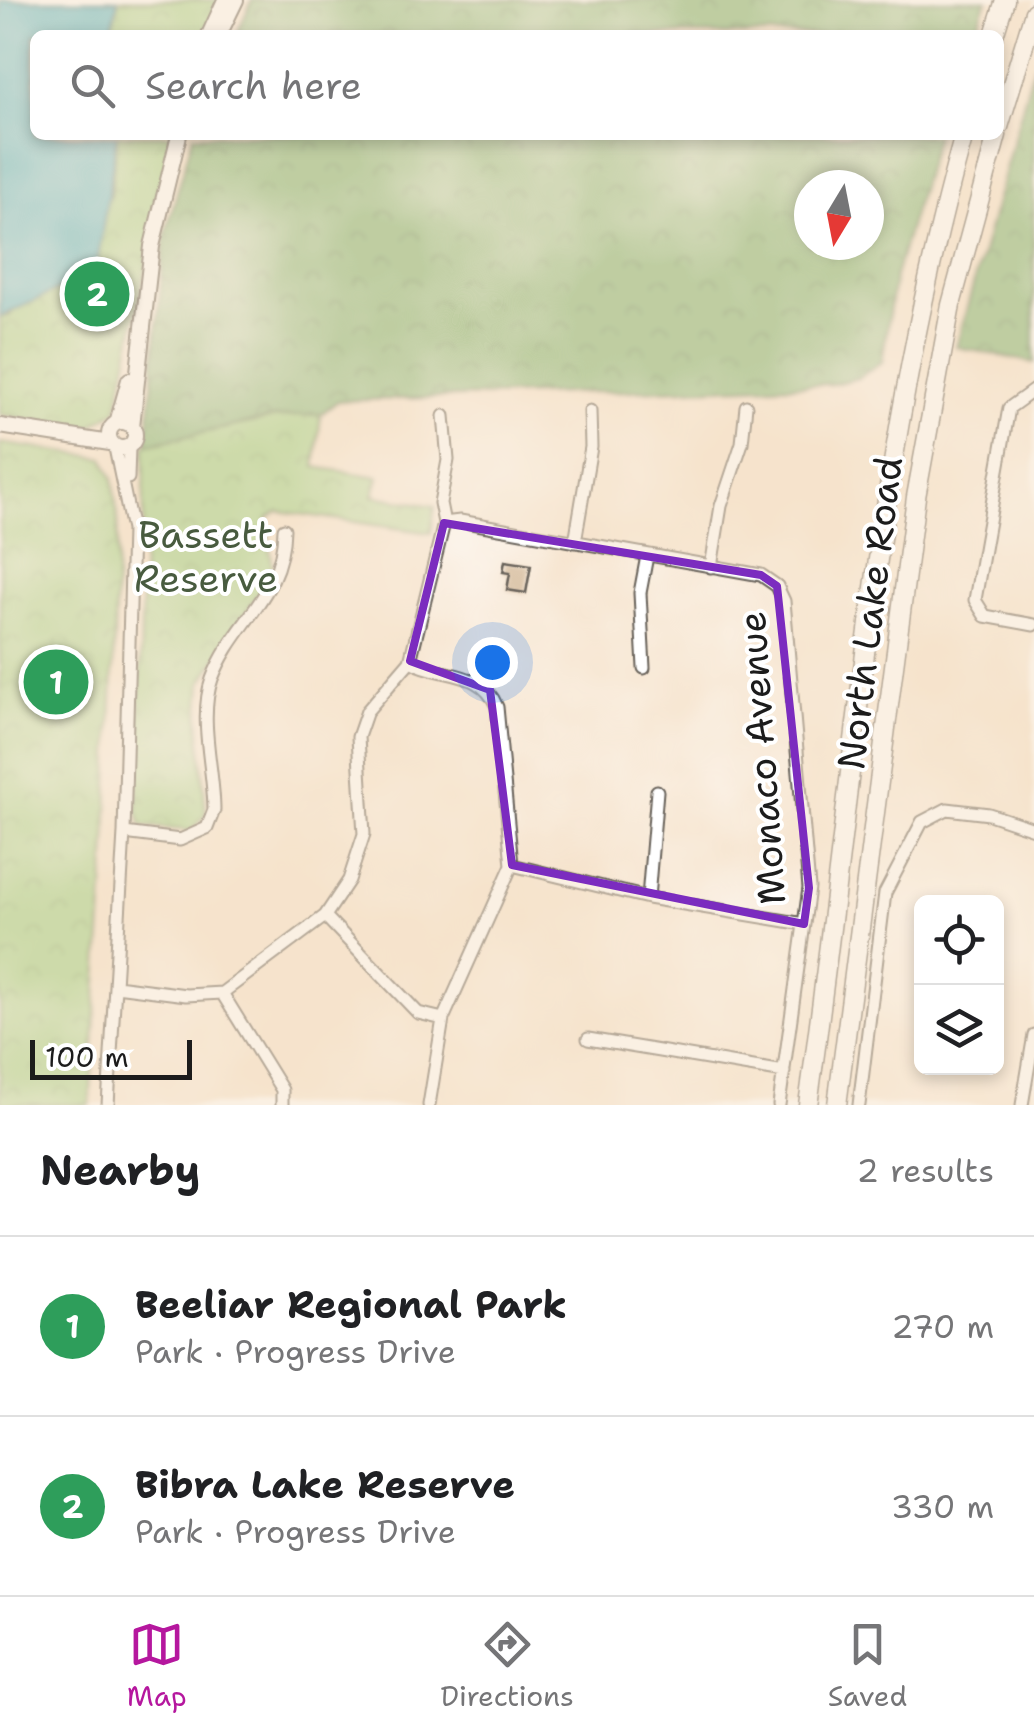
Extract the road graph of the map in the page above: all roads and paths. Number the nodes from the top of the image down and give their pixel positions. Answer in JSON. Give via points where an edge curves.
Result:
{"nodes":[{"id":1,"x":226,"y":0,"type":"edge"},
{"id":2,"x":236,"y":0,"type":"edge"},
{"id":3,"x":1005,"y":0,"type":"edge"},
{"id":4,"x":1034,"y":12,"type":"edge"},
{"id":5,"x":211,"y":30,"type":"edge"},
{"id":6,"x":221,"y":30,"type":"edge"},
{"id":7,"x":996,"y":30,"type":"edge"},
{"id":8,"x":1004,"y":111,"type":"edge"},
{"id":9,"x":170,"y":140,"type":"edge"},
{"id":10,"x":178,"y":140,"type":"edge"},
{"id":11,"x":963,"y":140,"type":"edge"},
{"id":12,"x":996,"y":140,"type":"edge"},
{"id":13,"x":1034,"y":390,"type":"edge"},
{"id":14,"x":746,"y":406,"type":"dead end"},
{"id":15,"x":590,"y":411,"type":"dead end"},
{"id":16,"x":444,"y":416,"type":"dead end"},
{"id":17,"x":0,"y":426,"type":"edge"},
{"id":18,"x":119,"y":436,"type":"junction"},
{"id":19,"x":444,"y":523,"type":"junction"},
{"id":20,"x":284,"y":529,"type":"dead end"},
{"id":21,"x":576,"y":542,"type":"junction"},
{"id":22,"x":647,"y":556,"type":"junction"},
{"id":23,"x":712,"y":567,"type":"junction"},
{"id":24,"x":1034,"y":625,"type":"edge"},
{"id":25,"x":410,"y":661,"type":"junction"},
{"id":26,"x":644,"y":668,"type":"dead end"},
{"id":27,"x":657,"y":792,"type":"dead end"},
{"id":28,"x":1034,"y":830,"type":"edge"},
{"id":29,"x":124,"y":834,"type":"junction"},
{"id":30,"x":512,"y":866,"type":"junction"},
{"id":31,"x":648,"y":898,"type":"junction"},
{"id":32,"x":325,"y":916,"type":"junction"},
{"id":33,"x":804,"y":924,"type":"junction"},
{"id":34,"x":116,"y":986,"type":"junction"},
{"id":35,"x":222,"y":993,"type":"junction"},
{"id":36,"x":442,"y":1019,"type":"junction"},
{"id":37,"x":1034,"y":1035,"type":"edge"},
{"id":38,"x":588,"y":1039,"type":"dead end"},
{"id":39,"x":784,"y":1072,"type":"junction"},
{"id":40,"x":108,"y":1105,"type":"edge"},
{"id":41,"x":282,"y":1105,"type":"edge"},
{"id":42,"x":429,"y":1105,"type":"edge"},
{"id":43,"x":779,"y":1105,"type":"edge"},
{"id":44,"x":808,"y":1105,"type":"edge"},
{"id":45,"x":837,"y":1105,"type":"edge"},
{"id":46,"x":858,"y":1105,"type":"edge"},
{"id":47,"x":1022,"y":1105,"type":"edge"}],
"edges":[{"from":1,"to":5,"type":"street"},
{"from":2,"to":6,"type":"street"},
{"from":3,"to":7,"type":"main road"},
{"from":4,"to":8,"type":"main road"},
{"from":9,"to":18,"type":"street","via":[[150,214]]},
{"from":10,"to":18,"type":"street"},
{"from":11,"to":44,"type":"main road","name":"North Lake Road","via":[[910,350],[886,494]]},
{"from":12,"to":45,"type":"main road","name":"North Lake Road","via":[[951,305],[916,498]]},
{"from":13,"to":24,"type":"street","via":[[1010,408],[975,600],[985,616]]},
{"from":14,"to":23,"type":"street"},
{"from":15,"to":21,"type":"street"},
{"from":16,"to":19,"type":"street"},
{"from":17,"to":18,"type":"street","via":[[84,439]]},
{"from":18,"to":29,"type":"street","via":[[132,530]]},
{"from":19,"to":21,"type":"street"},
{"from":19,"to":25,"type":"street"},
{"from":20,"to":29,"type":"street","via":[[276,579],[211,682],[214,810],[207,828],[180,840]]},
{"from":21,"to":22,"type":"street"},
{"from":22,"to":23,"type":"street"},
{"from":22,"to":26,"type":"street","via":[[640,593]]},
{"from":23,"to":33,"type":"street","name":"Monaco Avenue","via":[[761,575],[784,601],[808,869]]},
{"from":25,"to":30,"type":"street","via":[[428,671],[474,678],[490,690]]},
{"from":25,"to":32,"type":"street","via":[[368,711],[358,736],[364,834],[348,880]]},
{"from":27,"to":31,"type":"street"},
{"from":28,"to":46,"type":"street","via":[[947,809],[922,822],[885,893]]},
{"from":29,"to":34,"type":"street"},
{"from":30,"to":31,"type":"street"},
{"from":30,"to":36,"type":"street"},
{"from":31,"to":33,"type":"street"},
{"from":32,"to":35,"type":"street"},
{"from":32,"to":36,"type":"street","via":[[418,1013]]},
{"from":33,"to":39,"type":"street","name":"Monaco Avenue"},
{"from":34,"to":35,"type":"street"},
{"from":34,"to":40,"type":"street"},
{"from":35,"to":41,"type":"street","via":[[282,1090]]},
{"from":36,"to":42,"type":"street"},
{"from":37,"to":47,"type":"street"},
{"from":38,"to":39,"type":"street"},
{"from":39,"to":43,"type":"street","name":"Monaco Avenue"}]}
